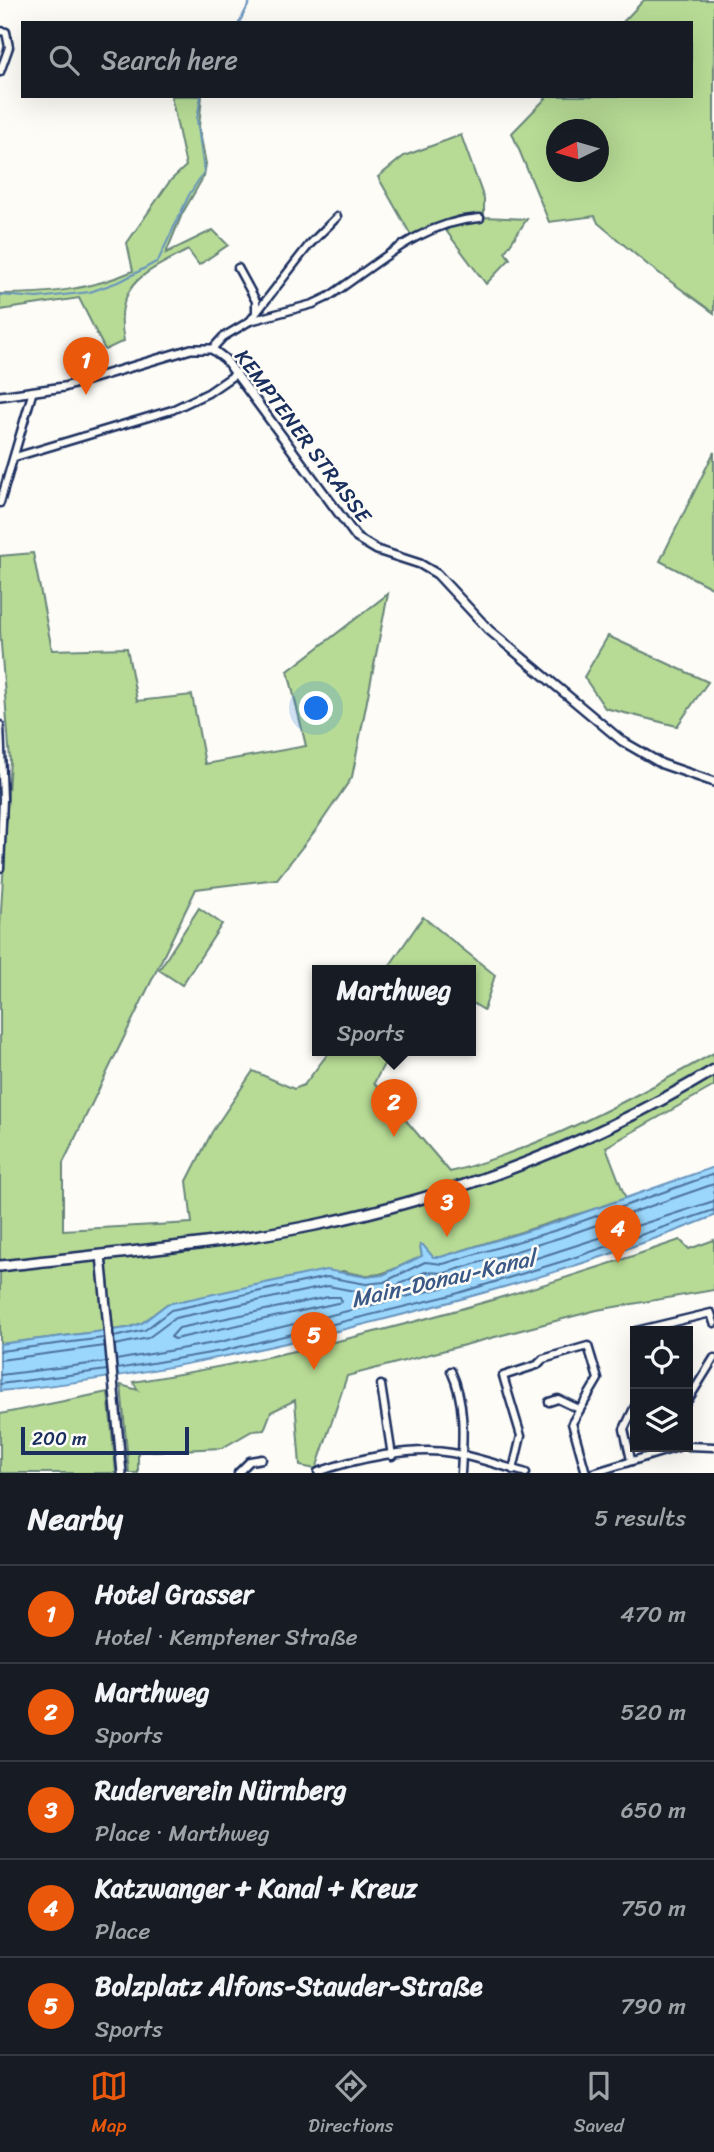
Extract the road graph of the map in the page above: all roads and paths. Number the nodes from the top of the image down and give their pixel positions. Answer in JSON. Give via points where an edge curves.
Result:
{"nodes":[{"id":1,"x":0,"y":32,"type":"edge"},
{"id":2,"x":0,"y":72,"type":"edge"},
{"id":3,"x":337,"y":217,"type":"dead end"},
{"id":4,"x":480,"y":218,"type":"dead end"},
{"id":5,"x":238,"y":268,"type":"dead end"},
{"id":6,"x":256,"y":314,"type":"junction"},
{"id":7,"x":250,"y":321,"type":"junction"},
{"id":8,"x":212,"y":349,"type":"junction"},
{"id":9,"x":237,"y":373,"type":"junction"},
{"id":10,"x":32,"y":394,"type":"junction"},
{"id":11,"x":0,"y":396,"type":"edge"},
{"id":12,"x":15,"y":457,"type":"junction"},
{"id":13,"x":0,"y":503,"type":"edge"},
{"id":14,"x":0,"y":725,"type":"edge"},
{"id":15,"x":714,"y":782,"type":"edge"},
{"id":16,"x":1,"y":836,"type":"edge"},
{"id":17,"x":0,"y":868,"type":"edge"},
{"id":18,"x":714,"y":1070,"type":"edge"},
{"id":19,"x":102,"y":1255,"type":"junction"},
{"id":20,"x":0,"y":1266,"type":"edge"},
{"id":21,"x":714,"y":1323,"type":"edge"},
{"id":22,"x":654,"y":1326,"type":"edge"},
{"id":23,"x":714,"y":1358,"type":"edge"},
{"id":24,"x":451,"y":1371,"type":"dead end"},
{"id":25,"x":380,"y":1385,"type":"dead end"},
{"id":26,"x":693,"y":1392,"type":"edge"},
{"id":27,"x":549,"y":1402,"type":"dead end"},
{"id":28,"x":579,"y":1409,"type":"junction"},
{"id":29,"x":630,"y":1416,"type":"edge"},
{"id":30,"x":693,"y":1446,"type":"edge"},
{"id":31,"x":714,"y":1447,"type":"edge"},
{"id":32,"x":661,"y":1452,"type":"edge"},
{"id":33,"x":392,"y":1456,"type":"junction"},
{"id":34,"x":462,"y":1456,"type":"junction"},
{"id":35,"x":262,"y":1459,"type":"dead end"},
{"id":36,"x":631,"y":1461,"type":"junction"},
{"id":37,"x":513,"y":1469,"type":"junction"},
{"id":38,"x":318,"y":1472,"type":"edge"},
{"id":39,"x":122,"y":1473,"type":"edge"},
{"id":40,"x":237,"y":1473,"type":"edge"},
{"id":41,"x":461,"y":1473,"type":"edge"},
{"id":42,"x":526,"y":1473,"type":"edge"},
{"id":43,"x":586,"y":1473,"type":"edge"},
{"id":44,"x":593,"y":1473,"type":"edge"}],
"edges":[{"from":1,"to":2,"type":"street","via":[[6,32],[10,40]]},
{"from":3,"to":6,"type":"street","via":[[309,245]]},
{"from":4,"to":7,"type":"street","via":[[428,229],[328,297]]},
{"from":5,"to":6,"type":"street","via":[[256,301]]},
{"from":6,"to":7,"type":"street"},
{"from":7,"to":8,"type":"street"},
{"from":8,"to":9,"type":"street","name":"KEMPTENER STRASSE"},
{"from":8,"to":10,"type":"street","name":"KEMPTENER STRASSE","via":[[177,353]]},
{"from":9,"to":12,"type":"street","via":[[173,410]]},
{"from":9,"to":15,"type":"street","name":"KEMPTENER STRASSE","via":[[357,538],[437,574],[489,630],[622,741],[662,764]]},
{"from":10,"to":11,"type":"street","name":"KEMPTENER STRASSE"},
{"from":10,"to":12,"type":"street"},
{"from":12,"to":13,"type":"street"},
{"from":14,"to":16,"type":"street"},
{"from":16,"to":17,"type":"street"},
{"from":18,"to":19,"type":"main road","via":[[580,1140],[436,1195],[277,1232]]},
{"from":19,"to":20,"type":"main road"},
{"from":19,"to":39,"type":"street"},
{"from":21,"to":22,"type":"street","via":[[711,1313]]},
{"from":23,"to":26,"type":"street"},
{"from":24,"to":34,"type":"street","via":[[461,1410]]},
{"from":25,"to":33,"type":"street"},
{"from":27,"to":28,"type":"street","via":[[558,1399]]},
{"from":28,"to":37,"type":"street","via":[[598,1379],[588,1346],[503,1376],[521,1436]]},
{"from":28,"to":43,"type":"street","via":[[572,1428]]},
{"from":29,"to":36,"type":"street","via":[[624,1429]]},
{"from":30,"to":31,"type":"street"},
{"from":32,"to":36,"type":"street"},
{"from":33,"to":34,"type":"street","via":[[435,1451]]},
{"from":33,"to":38,"type":"street"},
{"from":34,"to":37,"type":"street"},
{"from":34,"to":41,"type":"street"},
{"from":35,"to":40,"type":"street","via":[[250,1461]]},
{"from":36,"to":44,"type":"street"},
{"from":37,"to":42,"type":"street"}]}
